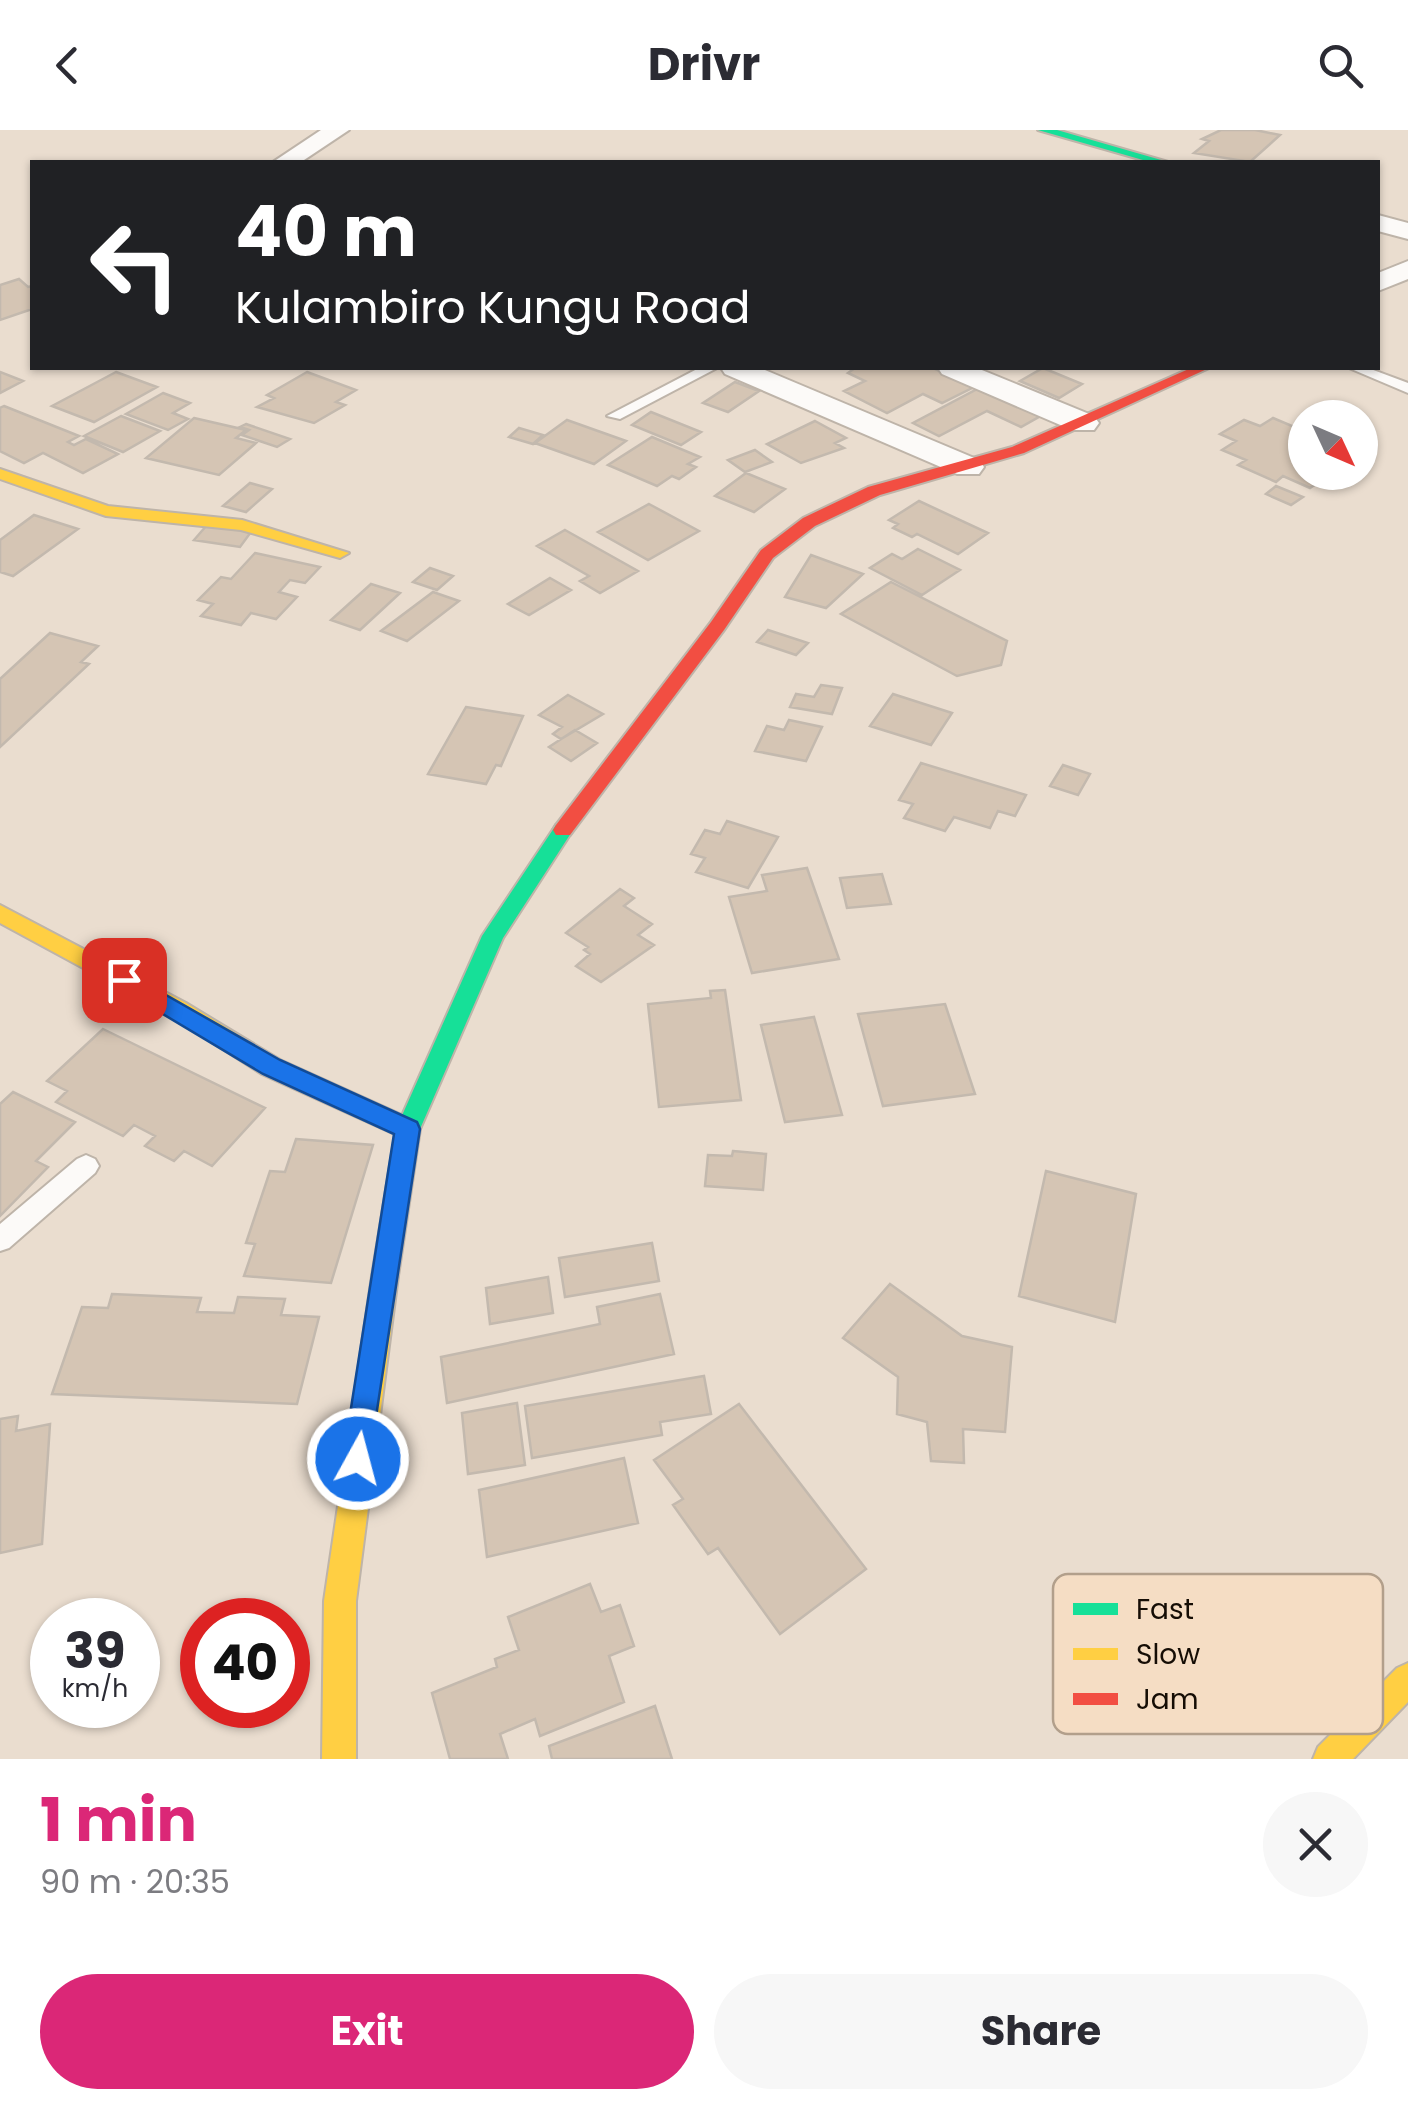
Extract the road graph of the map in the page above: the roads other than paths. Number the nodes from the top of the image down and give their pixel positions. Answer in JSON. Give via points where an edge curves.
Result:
{"nodes":[{"id":1,"x":337,"y":130,"type":"edge"},
{"id":2,"x":1044,"y":130,"type":"edge"},
{"id":3,"x":288,"y":160,"type":"edge"},
{"id":4,"x":1155,"y":160,"type":"edge"},
{"id":5,"x":1380,"y":224,"type":"edge"},
{"id":6,"x":1408,"y":232,"type":"edge"},
{"id":7,"x":1407,"y":270,"type":"edge"},
{"id":8,"x":1380,"y":282,"type":"edge"},
{"id":9,"x":706,"y":370,"type":"edge"},
{"id":10,"x":741,"y":370,"type":"edge"},
{"id":11,"x":958,"y":370,"type":"edge"},
{"id":12,"x":1198,"y":370,"type":"edge"},
{"id":13,"x":1361,"y":370,"type":"edge"},
{"id":14,"x":1408,"y":388,"type":"edge"},
{"id":15,"x":616,"y":416,"type":"dead end"},
{"id":16,"x":1083,"y":423,"type":"junction"},
{"id":17,"x":968,"y":467,"type":"junction"},
{"id":18,"x":0,"y":474,"type":"edge"},
{"id":19,"x":340,"y":553,"type":"dead end"},
{"id":20,"x":0,"y":913,"type":"edge"},
{"id":21,"x":408,"y":1129,"type":"junction"},
{"id":22,"x":86,"y":1166,"type":"dead end"},
{"id":23,"x":0,"y":1240,"type":"edge"},
{"id":24,"x":1408,"y":1679,"type":"edge"},
{"id":25,"x":1383,"y":1705,"type":"edge"},
{"id":26,"x":1354,"y":1734,"type":"edge"},
{"id":27,"x":339,"y":1759,"type":"edge"},
{"id":28,"x":1330,"y":1759,"type":"edge"}],
"edges":[{"from":1,"to":3,"type":"street"},
{"from":2,"to":4,"type":"street"},
{"from":5,"to":6,"type":"street"},
{"from":7,"to":8,"type":"street"},
{"from":9,"to":15,"type":"lane"},
{"from":10,"to":17,"type":"street"},
{"from":11,"to":16,"type":"street"},
{"from":12,"to":16,"type":"street"},
{"from":13,"to":14,"type":"lane"},
{"from":16,"to":17,"type":"street"},
{"from":17,"to":21,"type":"street","via":[[874,491],[809,522],[767,554],[541,858],[492,936]]},
{"from":18,"to":19,"type":"street","via":[[106,511],[242,525]]},
{"from":20,"to":21,"type":"street","via":[[178,1008],[272,1067]]},
{"from":21,"to":27,"type":"street","via":[[340,1601]]},
{"from":22,"to":23,"type":"lane"},
{"from":24,"to":25,"type":"street"},
{"from":26,"to":28,"type":"street"}]}
